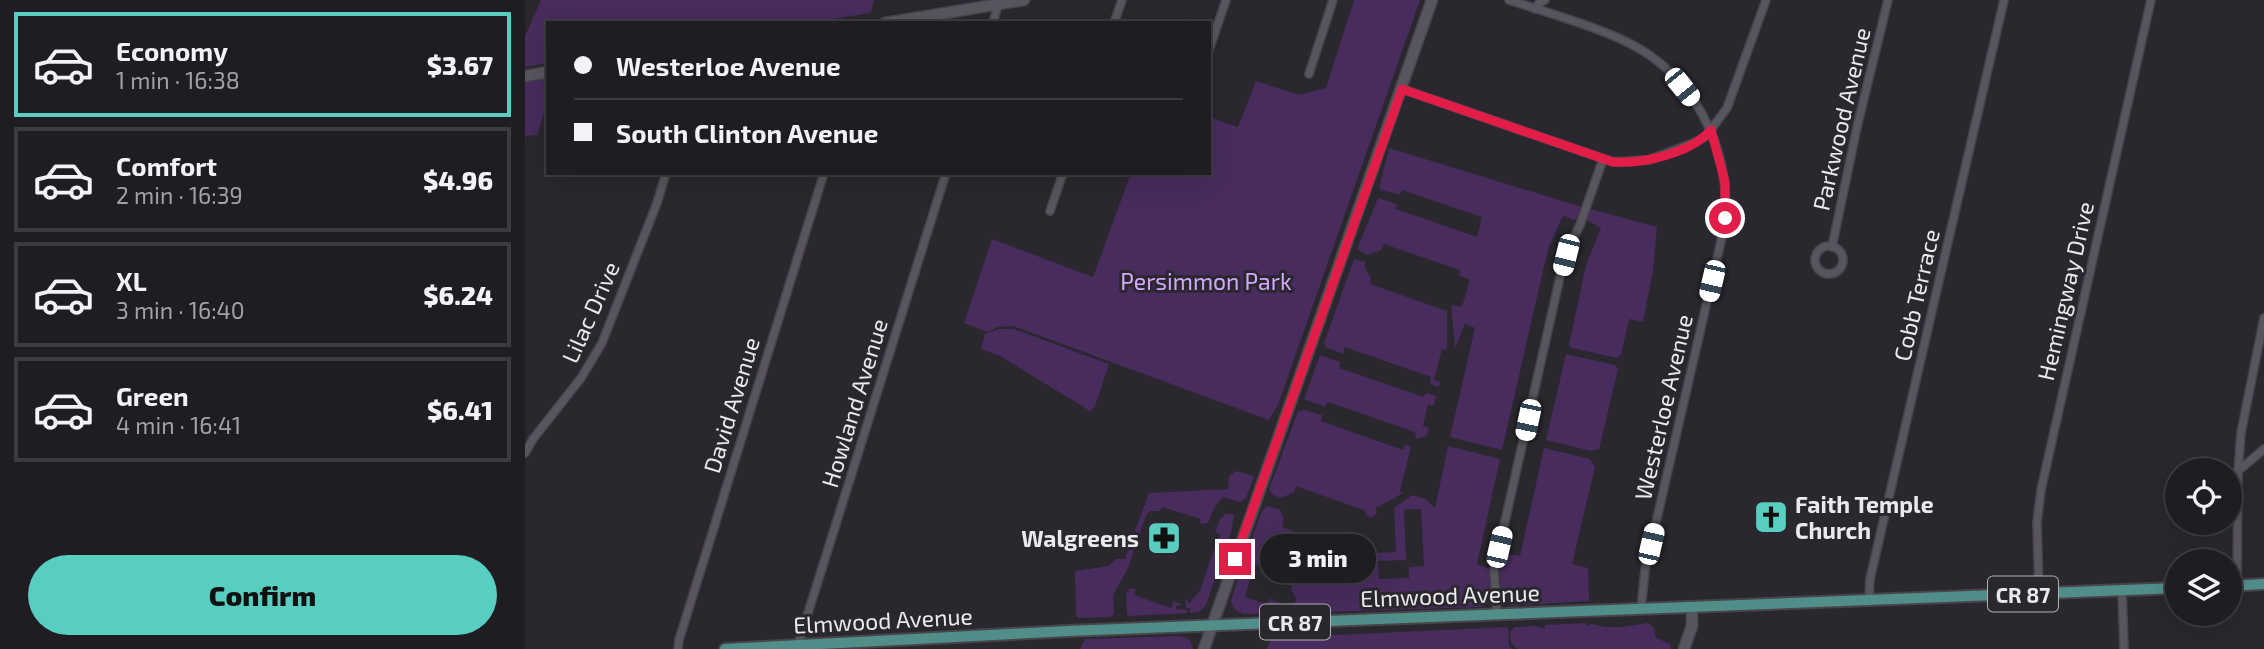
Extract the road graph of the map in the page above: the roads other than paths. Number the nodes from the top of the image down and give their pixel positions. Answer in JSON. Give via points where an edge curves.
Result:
{"nodes":[{"id":1,"x":1024,"y":0,"type":"edge"},
{"id":2,"x":1122,"y":0,"type":"edge"},
{"id":3,"x":1226,"y":0,"type":"edge"},
{"id":4,"x":1333,"y":0,"type":"edge"},
{"id":5,"x":1432,"y":0,"type":"edge"},
{"id":6,"x":1509,"y":0,"type":"edge"},
{"id":7,"x":1545,"y":0,"type":"edge"},
{"id":8,"x":1766,"y":0,"type":"edge"},
{"id":9,"x":1888,"y":0,"type":"edge"},
{"id":10,"x":2004,"y":0,"type":"edge"},
{"id":11,"x":2151,"y":0,"type":"edge"},
{"id":12,"x":999,"y":2,"type":"edge"},
{"id":13,"x":1535,"y":9,"type":"junction"},
{"id":14,"x":896,"y":21,"type":"edge"},
{"id":15,"x":994,"y":21,"type":"edge"},
{"id":16,"x":1115,"y":21,"type":"edge"},
{"id":17,"x":1211,"y":44,"type":"edge"},
{"id":18,"x":546,"y":72,"type":"edge"},
{"id":19,"x":1309,"y":74,"type":"dead end"},
{"id":20,"x":525,"y":76,"type":"edge"},
{"id":21,"x":1402,"y":89,"type":"junction"},
{"id":22,"x":1711,"y":130,"type":"junction"},
{"id":23,"x":1603,"y":159,"type":"junction"},
{"id":24,"x":665,"y":175,"type":"edge"},
{"id":25,"x":823,"y":175,"type":"edge"},
{"id":26,"x":945,"y":175,"type":"edge"},
{"id":27,"x":1062,"y":175,"type":"edge"},
{"id":28,"x":1050,"y":211,"type":"dead end"},
{"id":29,"x":1832,"y":247,"type":"dead end"},
{"id":30,"x":2264,"y":318,"type":"edge"},
{"id":31,"x":2264,"y":449,"type":"edge"},
{"id":32,"x":525,"y":453,"type":"edge"},
{"id":33,"x":2239,"y":458,"type":"edge"},
{"id":34,"x":2242,"y":468,"type":"edge"},
{"id":35,"x":2264,"y":584,"type":"edge"},
{"id":36,"x":2242,"y":585,"type":"edge"},
{"id":37,"x":2165,"y":588,"type":"edge"},
{"id":38,"x":2122,"y":590,"type":"junction"},
{"id":39,"x":2039,"y":593,"type":"junction"},
{"id":40,"x":1869,"y":599,"type":"junction"},
{"id":41,"x":1692,"y":607,"type":"junction"},
{"id":42,"x":1641,"y":609,"type":"junction"},
{"id":43,"x":1497,"y":614,"type":"junction"},
{"id":44,"x":1212,"y":625,"type":"junction"},
{"id":45,"x":798,"y":645,"type":"junction"},
{"id":46,"x":897,"y":645,"type":"edge"},
{"id":47,"x":678,"y":649,"type":"edge"},
{"id":48,"x":725,"y":649,"type":"edge"},
{"id":49,"x":1204,"y":649,"type":"edge"},
{"id":50,"x":1684,"y":649,"type":"edge"},
{"id":51,"x":2124,"y":649,"type":"edge"}],
"edges":[{"from":1,"to":12,"type":"street"},
{"from":2,"to":16,"type":"street"},
{"from":3,"to":17,"type":"street"},
{"from":4,"to":19,"type":"street"},
{"from":5,"to":21,"type":"street"},
{"from":6,"to":13,"type":"street","name":"Westerloe Avenue"},
{"from":7,"to":13,"type":"street"},
{"from":8,"to":22,"type":"street","via":[[1727,108]]},
{"from":9,"to":29,"type":"street","name":"Parkwood Avenue"},
{"from":10,"to":40,"type":"street","name":"Cobb Terrace"},
{"from":11,"to":39,"type":"street","name":"Hemingway Drive","via":[[2041,490]]},
{"from":12,"to":14,"type":"street"},
{"from":12,"to":15,"type":"street"},
{"from":13,"to":22,"type":"street","name":"Westerloe Avenue","via":[[1641,50],[1682,87]]},
{"from":18,"to":20,"type":"street"},
{"from":21,"to":23,"type":"street"},
{"from":21,"to":44,"type":"street"},
{"from":22,"to":23,"type":"street","via":[[1696,142],[1649,160]]},
{"from":22,"to":42,"type":"street","name":"Westerloe Avenue","via":[[1725,182],[1724,228],[1645,570]]},
{"from":23,"to":43,"type":"street","via":[[1566,255],[1551,317],[1494,570]]},
{"from":24,"to":32,"type":"street","name":"Lilac Drive","via":[[602,343]]},
{"from":25,"to":47,"type":"street","name":"David Avenue"},
{"from":26,"to":45,"type":"street","name":"Howland Avenue"},
{"from":27,"to":28,"type":"street"},
{"from":30,"to":33,"type":"street","via":[[2244,409]]},
{"from":31,"to":34,"type":"street"},
{"from":35,"to":36,"type":"main road"},
{"from":37,"to":38,"type":"main road","name":"Elmwood Avenue","number":"CR 87"},
{"from":38,"to":39,"type":"main road","name":"Elmwood Avenue","number":"CR 87"},
{"from":38,"to":51,"type":"street"},
{"from":39,"to":40,"type":"main road","name":"Elmwood Avenue","number":"CR 87"},
{"from":40,"to":41,"type":"main road","name":"Elmwood Avenue","number":"CR 87"},
{"from":41,"to":42,"type":"main road","name":"Elmwood Avenue","number":"CR 87"},
{"from":41,"to":50,"type":"street","via":[[1692,626]]},
{"from":42,"to":43,"type":"main road","name":"Elmwood Avenue","number":"CR 87"},
{"from":43,"to":44,"type":"main road","name":"Elmwood Avenue","number":"CR 87"},
{"from":44,"to":46,"type":"main road","name":"Elmwood Avenue","number":"CR 87"},
{"from":44,"to":49,"type":"street"},
{"from":45,"to":46,"type":"main road","name":"Elmwood Avenue","number":"CR 87"},
{"from":45,"to":48,"type":"main road","name":"Elmwood Avenue","number":"CR 87"}]}
